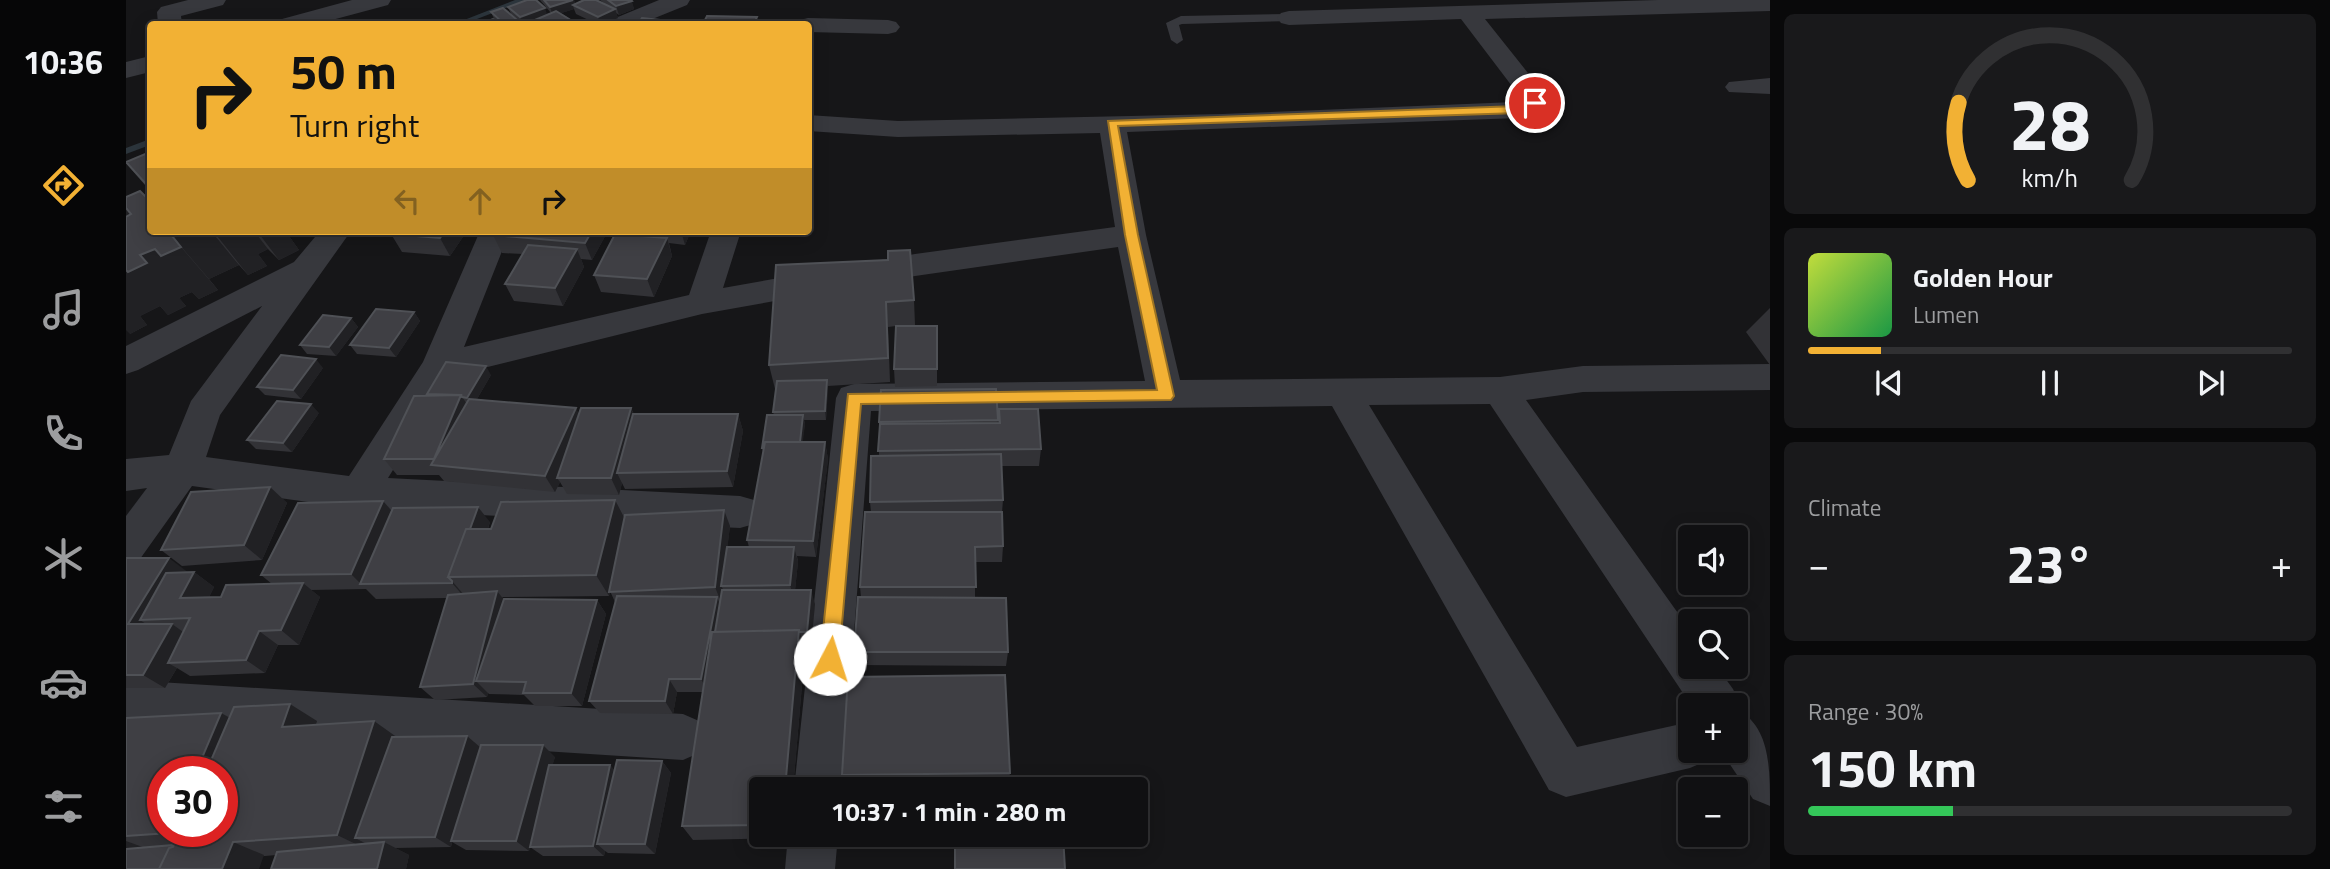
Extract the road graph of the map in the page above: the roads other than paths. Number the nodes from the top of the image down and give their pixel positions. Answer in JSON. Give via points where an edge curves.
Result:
{"nodes":[{"id":1,"x":215,"y":0,"type":"edge"},
{"id":2,"x":379,"y":0,"type":"edge"},
{"id":3,"x":679,"y":0,"type":"edge"},
{"id":4,"x":188,"y":4,"type":"edge"},
{"id":5,"x":1770,"y":4,"type":"edge"},
{"id":6,"x":1468,"y":12,"type":"junction"},
{"id":7,"x":1289,"y":18,"type":"joint"},
{"id":8,"x":170,"y":21,"type":"edge"},
{"id":9,"x":302,"y":21,"type":"edge"},
{"id":10,"x":628,"y":21,"type":"edge"},
{"id":11,"x":812,"y":25,"type":"edge"},
{"id":12,"x":888,"y":27,"type":"dead end"},
{"id":13,"x":1177,"y":40,"type":"dead end"},
{"id":14,"x":147,"y":65,"type":"edge"},
{"id":15,"x":126,"y":71,"type":"edge"},
{"id":16,"x":1770,"y":86,"type":"edge"},
{"id":17,"x":1738,"y":87,"type":"dead end"},
{"id":18,"x":1112,"y":123,"type":"junction"},
{"id":19,"x":812,"y":124,"type":"edge"},
{"id":20,"x":333,"y":235,"type":"edge"},
{"id":21,"x":493,"y":235,"type":"edge"},
{"id":22,"x":725,"y":235,"type":"edge"},
{"id":23,"x":1131,"y":235,"type":"junction"},
{"id":24,"x":305,"y":270,"type":"junction"},
{"id":25,"x":702,"y":303,"type":"junction"},
{"id":26,"x":126,"y":361,"type":"edge"},
{"id":27,"x":439,"y":366,"type":"junction"},
{"id":28,"x":1770,"y":377,"type":"edge"},
{"id":29,"x":1500,"y":390,"type":"junction"},
{"id":30,"x":1343,"y":393,"type":"junction"},
{"id":31,"x":1166,"y":396,"type":"junction"},
{"id":32,"x":183,"y":469,"type":"junction"},
{"id":33,"x":126,"y":475,"type":"edge"},
{"id":34,"x":359,"y":494,"type":"junction"},
{"id":35,"x":740,"y":512,"type":"dead end"},
{"id":36,"x":126,"y":547,"type":"edge"},
{"id":37,"x":1678,"y":648,"type":"edge"},
{"id":38,"x":126,"y":702,"type":"edge"},
{"id":39,"x":683,"y":737,"type":"dead end"},
{"id":40,"x":1678,"y":749,"type":"edge"},
{"id":41,"x":1748,"y":750,"type":"edge"},
{"id":42,"x":819,"y":777,"type":"edge"},
{"id":43,"x":1770,"y":782,"type":"edge"},
{"id":44,"x":813,"y":847,"type":"edge"},
{"id":45,"x":810,"y":869,"type":"edge"}],
"edges":[{"from":1,"to":4,"type":"street"},
{"from":2,"to":9,"type":"street"},
{"from":3,"to":10,"type":"street"},
{"from":4,"to":8,"type":"street","via":[[169,12]]},
{"from":5,"to":6,"type":"street"},
{"from":6,"to":7,"type":"street"},
{"from":6,"to":18,"type":"street","via":[[1534,97],[1529,108]]},
{"from":7,"to":13,"type":"lane","via":[[1181,20],[1172,23]]},
{"from":11,"to":12,"type":"street"},
{"from":14,"to":15,"type":"street"},
{"from":16,"to":17,"type":"street"},
{"from":18,"to":19,"type":"street","via":[[898,129]]},
{"from":18,"to":23,"type":"street"},
{"from":20,"to":24,"type":"street"},
{"from":21,"to":27,"type":"street"},
{"from":22,"to":25,"type":"street"},
{"from":23,"to":25,"type":"street","via":[[915,265]]},
{"from":23,"to":31,"type":"street"},
{"from":24,"to":26,"type":"street"},
{"from":24,"to":32,"type":"street","via":[[204,411]]},
{"from":25,"to":27,"type":"street"},
{"from":27,"to":34,"type":"street"},
{"from":28,"to":29,"type":"street","via":[[1583,379]]},
{"from":29,"to":30,"type":"street"},
{"from":29,"to":37,"type":"street"},
{"from":30,"to":31,"type":"street"},
{"from":30,"to":40,"type":"street","via":[[1566,773]]},
{"from":31,"to":42,"type":"street","via":[[854,398]]},
{"from":32,"to":33,"type":"street"},
{"from":32,"to":34,"type":"street"},
{"from":32,"to":36,"type":"street"},
{"from":34,"to":35,"type":"street"},
{"from":38,"to":39,"type":"street"},
{"from":41,"to":43,"type":"street"},
{"from":44,"to":45,"type":"street"}]}
